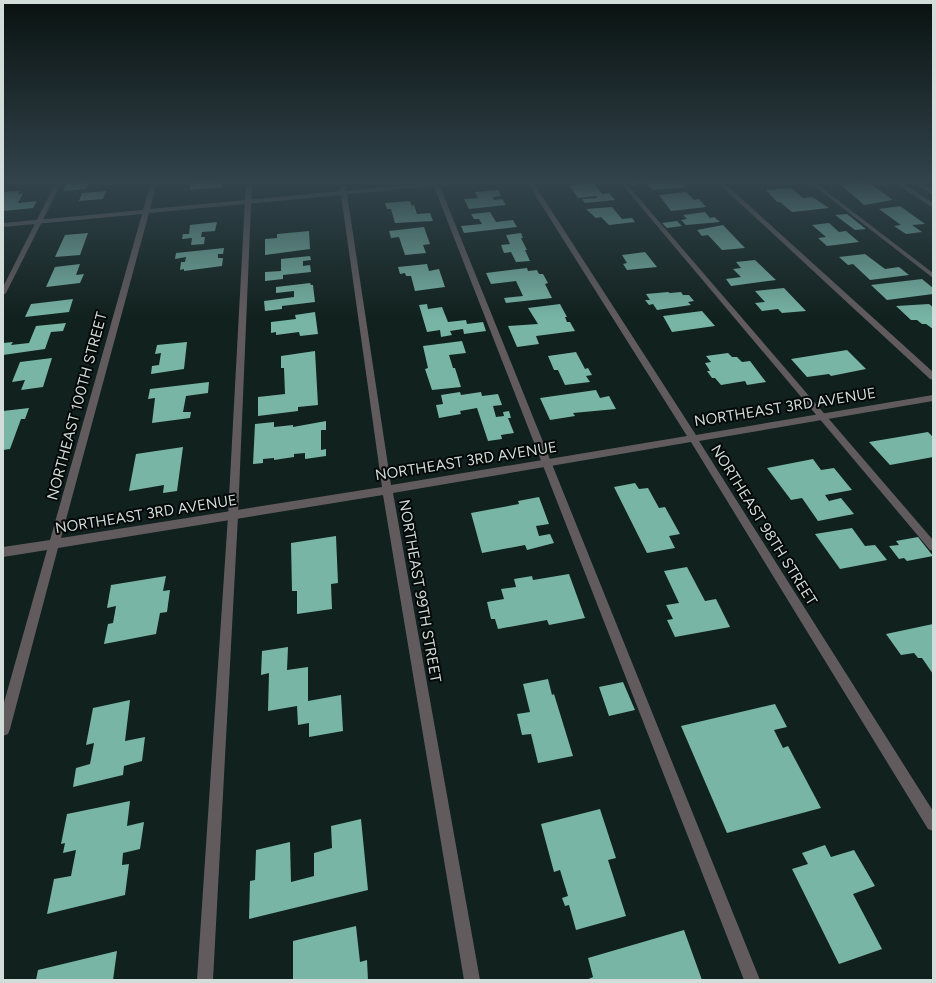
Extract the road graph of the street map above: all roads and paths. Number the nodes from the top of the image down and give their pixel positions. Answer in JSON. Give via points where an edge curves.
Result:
{"nodes":[{"id":1,"x":36,"y":228,"type":"edge"},
{"id":2,"x":140,"y":228,"type":"edge"},
{"id":3,"x":247,"y":228,"type":"edge"},
{"id":4,"x":349,"y":228,"type":"edge"},
{"id":5,"x":454,"y":228,"type":"edge"},
{"id":6,"x":559,"y":228,"type":"edge"},
{"id":7,"x":661,"y":228,"type":"edge"},
{"id":8,"x":770,"y":228,"type":"edge"},
{"id":9,"x":871,"y":228,"type":"edge"},
{"id":10,"x":933,"y":276,"type":"edge"},
{"id":11,"x":3,"y":293,"type":"edge"},
{"id":12,"x":933,"y":377,"type":"edge"},
{"id":13,"x":933,"y":398,"type":"edge"},
{"id":14,"x":822,"y":417,"type":"junction"},
{"id":15,"x":693,"y":438,"type":"junction"},
{"id":16,"x":547,"y":462,"type":"junction"},
{"id":17,"x":387,"y":489,"type":"junction"},
{"id":18,"x":233,"y":516,"type":"junction"},
{"id":19,"x":55,"y":544,"type":"junction"},
{"id":20,"x":933,"y":547,"type":"edge"},
{"id":21,"x":3,"y":552,"type":"edge"},
{"id":22,"x":3,"y":729,"type":"edge"},
{"id":23,"x":933,"y":824,"type":"edge"},
{"id":24,"x":205,"y":980,"type":"edge"},
{"id":25,"x":472,"y":980,"type":"edge"},
{"id":26,"x":752,"y":980,"type":"edge"}],
"edges":[{"from":1,"to":11,"type":"lane"},
{"from":2,"to":19,"type":"street","name":"NORTHEAST 100TH STREET"},
{"from":3,"to":18,"type":"lane"},
{"from":4,"to":17,"type":"street","name":"NORTHEAST 99TH STREET"},
{"from":5,"to":16,"type":"lane"},
{"from":6,"to":15,"type":"street","name":"NORTHEAST 98TH STREET"},
{"from":7,"to":14,"type":"lane"},
{"from":8,"to":12,"type":"street"},
{"from":9,"to":10,"type":"lane"},
{"from":13,"to":14,"type":"street","name":"NORTHEAST 3RD AVENUE"},
{"from":14,"to":15,"type":"street","name":"NORTHEAST 3RD AVENUE"},
{"from":14,"to":20,"type":"lane"},
{"from":15,"to":16,"type":"street","name":"NORTHEAST 3RD AVENUE"},
{"from":15,"to":23,"type":"street","name":"NORTHEAST 98TH STREET"},
{"from":16,"to":17,"type":"street","name":"NORTHEAST 3RD AVENUE"},
{"from":16,"to":26,"type":"lane"},
{"from":17,"to":18,"type":"street","name":"NORTHEAST 3RD AVENUE"},
{"from":17,"to":25,"type":"street","name":"NORTHEAST 99TH STREET"},
{"from":18,"to":19,"type":"street","name":"NORTHEAST 3RD AVENUE"},
{"from":18,"to":24,"type":"lane"},
{"from":19,"to":21,"type":"street","name":"NORTHEAST 3RD AVENUE"},
{"from":19,"to":22,"type":"street","name":"NORTHEAST 100TH STREET"}]}
